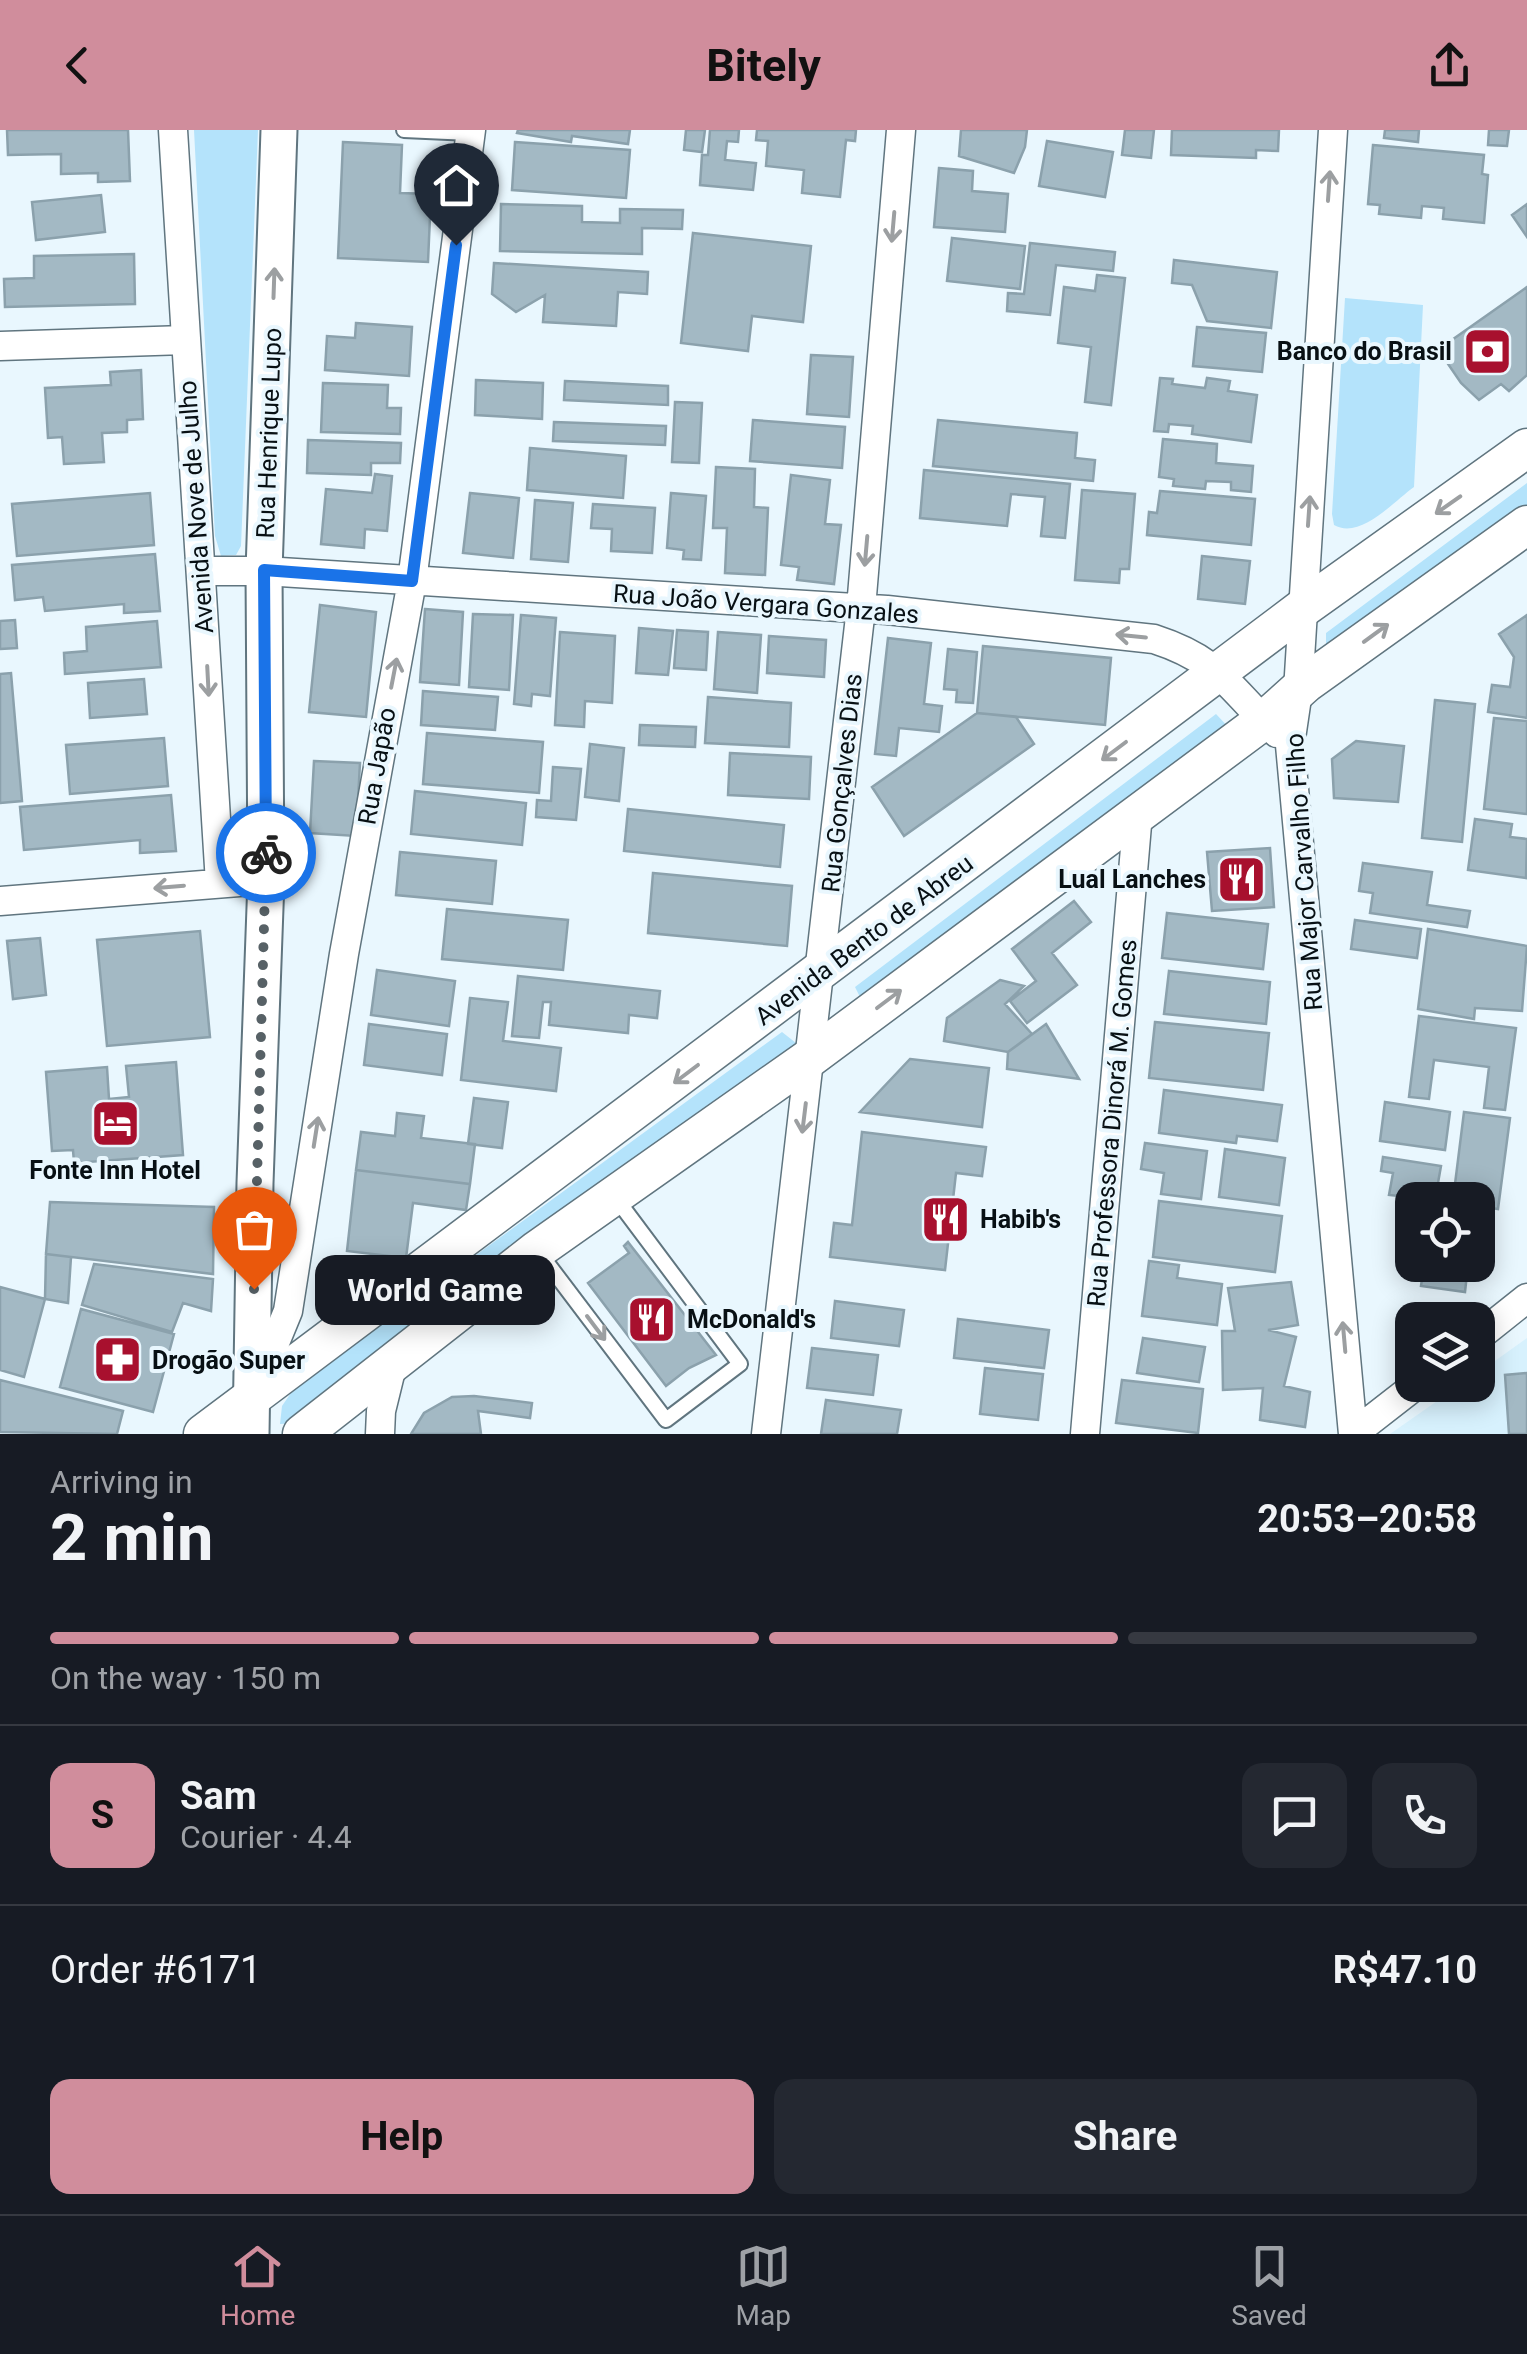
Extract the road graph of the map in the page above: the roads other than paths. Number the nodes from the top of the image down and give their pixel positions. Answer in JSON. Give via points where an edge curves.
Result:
{"nodes":[{"id":1,"x":172,"y":130,"type":"edge"},
{"id":2,"x":279,"y":130,"type":"edge"},
{"id":3,"x":404,"y":130,"type":"edge"},
{"id":4,"x":902,"y":130,"type":"edge"},
{"id":5,"x":1333,"y":130,"type":"edge"},
{"id":6,"x":470,"y":132,"type":"edge"},
{"id":7,"x":185,"y":340,"type":"junction"},
{"id":8,"x":0,"y":346,"type":"edge"},
{"id":9,"x":1527,"y":448,"type":"edge"},
{"id":10,"x":1527,"y":525,"type":"edge"},
{"id":11,"x":264,"y":570,"type":"junction"},
{"id":12,"x":202,"y":571,"type":"junction"},
{"id":13,"x":412,"y":581,"type":"junction"},
{"id":14,"x":861,"y":608,"type":"junction"},
{"id":15,"x":1303,"y":608,"type":"junction"},
{"id":16,"x":1220,"y":672,"type":"junction"},
{"id":17,"x":1298,"y":691,"type":"junction"},
{"id":18,"x":1276,"y":732,"type":"junction"},
{"id":19,"x":1138,"y":813,"type":"junction"},
{"id":20,"x":266,"y":880,"type":"junction"},
{"id":21,"x":220,"y":883,"type":"junction"},
{"id":22,"x":0,"y":901,"type":"edge"},
{"id":23,"x":820,"y":974,"type":"junction"},
{"id":24,"x":811,"y":1057,"type":"junction"},
{"id":25,"x":614,"y":1195,"type":"junction"},
{"id":26,"x":537,"y":1250,"type":"junction"},
{"id":27,"x":1527,"y":1298,"type":"edge"},
{"id":28,"x":1495,"y":1323,"type":"edge"},
{"id":29,"x":393,"y":1362,"type":"junction"},
{"id":30,"x":253,"y":1395,"type":"junction"},
{"id":31,"x":1395,"y":1401,"type":"edge"},
{"id":32,"x":203,"y":1434,"type":"edge"},
{"id":33,"x":251,"y":1434,"type":"edge"},
{"id":34,"x":302,"y":1434,"type":"edge"},
{"id":35,"x":380,"y":1434,"type":"edge"},
{"id":36,"x":766,"y":1434,"type":"edge"},
{"id":37,"x":1085,"y":1434,"type":"edge"},
{"id":38,"x":1353,"y":1434,"type":"edge"}],
"edges":[{"from":1,"to":7,"type":"street","name":"Avenida Nove de Julho"},
{"from":11,"to":2,"type":"street","name":"Rua Henrique Lupo","one_way":true},
{"from":3,"to":6,"type":"lane"},
{"from":4,"to":14,"type":"street","name":"Rua Gonçalves Dias","one_way":true},
{"from":15,"to":5,"type":"street","one_way":true},
{"from":6,"to":13,"type":"street","name":"Rua Japão"},
{"from":7,"to":8,"type":"street"},
{"from":7,"to":12,"type":"street","name":"Avenida Nove de Julho"},
{"from":9,"to":15,"type":"main road","name":"Avenida Bento de Abreu","one_way":true},
{"from":17,"to":10,"type":"main road","one_way":true},
{"from":11,"to":12,"type":"street","name":"Rua João Vergara Gonzales"},
{"from":11,"to":13,"type":"street","name":"Rua João Vergara Gonzales"},
{"from":11,"to":20,"type":"street","name":"Rua Henrique Lupo"},
{"from":12,"to":21,"type":"street","name":"Avenida Nove de Julho","one_way":true},
{"from":13,"to":14,"type":"street","name":"Rua João Vergara Gonzales"},
{"from":30,"to":13,"type":"street","name":"Rua Japão","one_way":true,"via":[[288,1311]]},
{"from":16,"to":14,"type":"street","name":"Rua João Vergara Gonzales","one_way":true,"via":[[1188,650],[1154,639]]},
{"from":14,"to":23,"type":"street","name":"Rua Gonçalves Dias"},
{"from":15,"to":16,"type":"main road","name":"Avenida Bento de Abreu"},
{"from":15,"to":17,"type":"street"},
{"from":16,"to":18,"type":"street","name":"Rua João Vergara Gonzales"},
{"from":16,"to":23,"type":"main road","name":"Avenida Bento de Abreu","one_way":true},
{"from":17,"to":18,"type":"main road"},
{"from":18,"to":19,"type":"main road"},
{"from":38,"to":18,"type":"street","name":"Rua Major Carvalho Filho","one_way":true},
{"from":24,"to":19,"type":"main road","one_way":true},
{"from":19,"to":37,"type":"street","name":"Rua Professora Dinorá M. Gomes"},
{"from":20,"to":21,"type":"street"},
{"from":20,"to":30,"type":"street","name":"Rua Henrique Lupo"},
{"from":21,"to":22,"type":"street","one_way":true},
{"from":23,"to":24,"type":"street","name":"Rua Gonçalves Dias"},
{"from":23,"to":30,"type":"main road","name":"Avenida Bento de Abreu","one_way":true},
{"from":24,"to":25,"type":"main road"},
{"from":24,"to":36,"type":"street","name":"Rua Gonçalves Dias","one_way":true},
{"from":25,"to":26,"type":"main road"},
{"from":26,"to":25,"type":"lane","one_way":true,"via":[[666,1420],[740,1364]]},
{"from":26,"to":29,"type":"main road"},
{"from":27,"to":28,"type":"street"},
{"from":29,"to":34,"type":"main road"},
{"from":29,"to":35,"type":"street"},
{"from":30,"to":32,"type":"main road","name":"Avenida Bento de Abreu"},
{"from":30,"to":33,"type":"street","name":"Rua Henrique Lupo"},
{"from":31,"to":38,"type":"street"}]}
